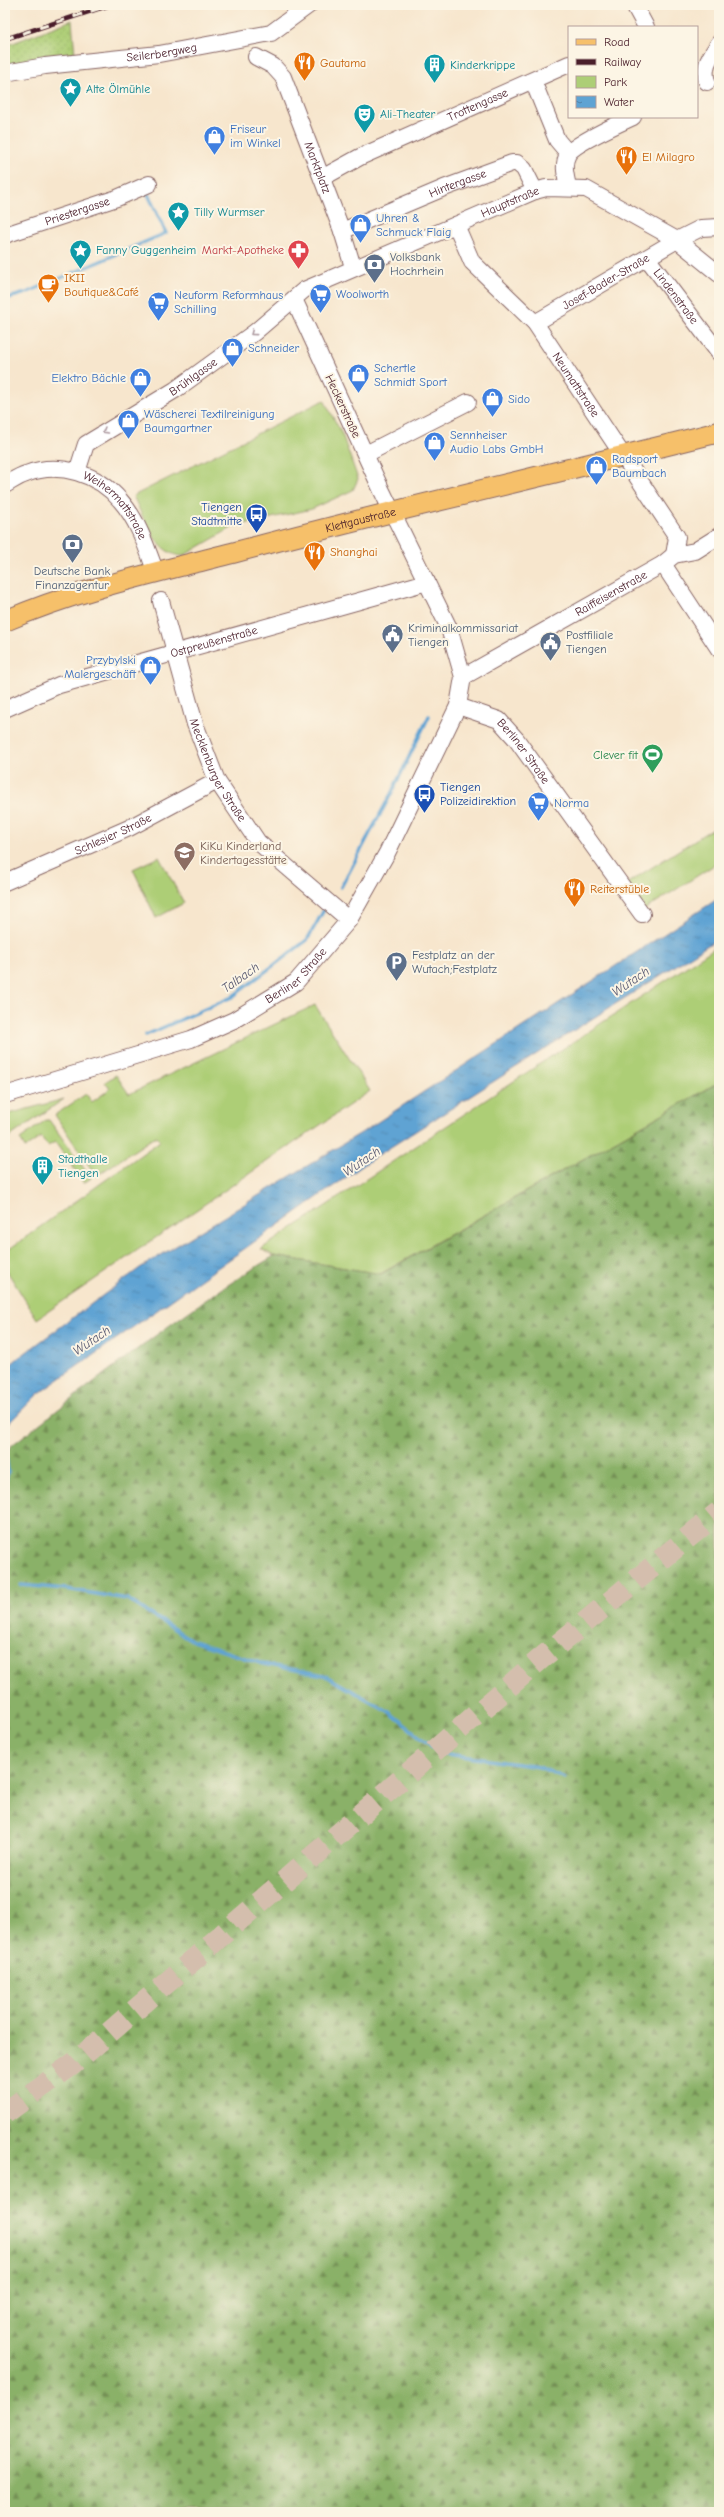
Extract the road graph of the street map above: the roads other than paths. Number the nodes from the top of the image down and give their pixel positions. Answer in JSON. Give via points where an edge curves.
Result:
{"nodes":[{"id":1,"x":309,"y":5,"type":"edge"},
{"id":2,"x":634,"y":5,"type":"edge"},
{"id":3,"x":645,"y":26,"type":"edge"},
{"id":4,"x":719,"y":43,"type":"edge"},
{"id":5,"x":256,"y":57,"type":"dead end"},
{"id":6,"x":568,"y":64,"type":"edge"},
{"id":7,"x":5,"y":73,"type":"edge"},
{"id":8,"x":533,"y":81,"type":"junction"},
{"id":9,"x":708,"y":83,"type":"edge"},
{"id":10,"x":631,"y":118,"type":"edge"},
{"id":11,"x":568,"y":153,"type":"junction"},
{"id":12,"x":322,"y":178,"type":"junction"},
{"id":13,"x":149,"y":184,"type":"dead end"},
{"id":14,"x":568,"y":188,"type":"junction"},
{"id":15,"x":535,"y":191,"type":"junction"},
{"id":16,"x":456,"y":225,"type":"junction"},
{"id":17,"x":719,"y":227,"type":"edge"},
{"id":18,"x":342,"y":231,"type":"junction"},
{"id":19,"x":5,"y":235,"type":"edge"},
{"id":20,"x":677,"y":240,"type":"junction"},
{"id":21,"x":647,"y":258,"type":"junction"},
{"id":22,"x":353,"y":267,"type":"junction"},
{"id":23,"x":719,"y":274,"type":"edge"},
{"id":24,"x":294,"y":299,"type":"junction"},
{"id":25,"x":535,"y":323,"type":"junction"},
{"id":26,"x":719,"y":353,"type":"edge"},
{"id":27,"x":468,"y":402,"type":"dead end"},
{"id":28,"x":719,"y":432,"type":"edge"},
{"id":29,"x":86,"y":444,"type":"joint"},
{"id":30,"x":366,"y":454,"type":"junction"},
{"id":31,"x":622,"y":457,"type":"junction"},
{"id":32,"x":77,"y":472,"type":"junction"},
{"id":33,"x":5,"y":485,"type":"edge"},
{"id":34,"x":393,"y":512,"type":"junction"},
{"id":35,"x":719,"y":536,"type":"edge"},
{"id":36,"x":669,"y":560,"type":"junction"},
{"id":37,"x":156,"y":573,"type":"junction"},
{"id":38,"x":427,"y":582,"type":"junction"},
{"id":39,"x":161,"y":601,"type":"dead end"},
{"id":40,"x":5,"y":620,"type":"edge"},
{"id":41,"x":719,"y":649,"type":"edge"},
{"id":42,"x":175,"y":652,"type":"junction"},
{"id":43,"x":464,"y":678,"type":"junction"},
{"id":44,"x":458,"y":706,"type":"junction"},
{"id":45,"x":5,"y":709,"type":"edge"},
{"id":46,"x":217,"y":781,"type":"junction"},
{"id":47,"x":5,"y":882,"type":"edge"},
{"id":48,"x":642,"y":914,"type":"dead end"},
{"id":49,"x":349,"y":920,"type":"junction"},
{"id":50,"x":5,"y":1095,"type":"edge"}],
"edges":[{"from":1,"to":7,"type":"street","name":"Seilerbergweg","via":[[271,33],[159,54],[45,66]]},
{"from":2,"to":3,"type":"street"},
{"from":4,"to":9,"type":"street","via":[[707,62],[705,76]]},
{"from":5,"to":12,"type":"street","name":"Marktplatz","via":[[273,66],[283,77]]},
{"from":6,"to":8,"type":"street","name":"Trottengasse"},
{"from":8,"to":11,"type":"street","via":[[557,140]]},
{"from":8,"to":12,"type":"street","name":"Trottengasse","via":[[360,157]]},
{"from":10,"to":11,"type":"street","via":[[581,143]]},
{"from":11,"to":14,"type":"street","via":[[564,166]]},
{"from":12,"to":18,"type":"street","name":"Marktplatz"},
{"from":13,"to":19,"type":"street","name":"Priestergasse","via":[[117,198]]},
{"from":14,"to":15,"type":"street","name":"Hauptstraße"},
{"from":14,"to":20,"type":"street","name":"Hauptstraße","via":[[586,189]]},
{"from":15,"to":16,"type":"street","name":"Hauptstraße"},
{"from":15,"to":18,"type":"street","name":"Hintergasse","via":[[524,169],[517,162],[512,163],[444,188]]},
{"from":16,"to":22,"type":"street","name":"Hauptstraße"},
{"from":16,"to":25,"type":"street","name":"Neumattstraße","via":[[472,262]]},
{"from":17,"to":20,"type":"street","name":"Josef-Bader-Straße","via":[[701,228]]},
{"from":18,"to":22,"type":"street","name":"Marktplatz"},
{"from":20,"to":21,"type":"street","name":"Josef-Bader-Straße"},
{"from":20,"to":23,"type":"street","name":"Hauptstraße"},
{"from":21,"to":25,"type":"street","name":"Josef-Bader-Straße"},
{"from":21,"to":26,"type":"street","name":"Lindenstraße"},
{"from":22,"to":24,"type":"street","name":"Hauptstraße","via":[[304,290]]},
{"from":24,"to":29,"type":"street","name":"Brühlgasse","one_way":true,"via":[[255,332],[175,390]]},
{"from":24,"to":30,"type":"street","name":"Heckerstraße"},
{"from":25,"to":31,"type":"street","name":"Neumattstraße"},
{"from":27,"to":30,"type":"street"},
{"from":28,"to":31,"type":"main road","name":"Klettgaustraße"},
{"from":29,"to":32,"type":"street","name":"Weihermattstraße"},
{"from":30,"to":34,"type":"street","name":"Heckerstraße"},
{"from":31,"to":34,"type":"main road","name":"Klettgaustraße"},
{"from":31,"to":36,"type":"street","name":"Neumattstraße","via":[[677,537]]},
{"from":32,"to":33,"type":"street","via":[[49,469],[26,474]]},
{"from":32,"to":37,"type":"street","name":"Weihermattstraße","via":[[89,476],[120,499],[134,520]]},
{"from":34,"to":37,"type":"main road","name":"Klettgaustraße"},
{"from":34,"to":38,"type":"street","name":"Berliner Straße"},
{"from":35,"to":36,"type":"street","name":"Raiffeisenstraße","via":[[695,550]]},
{"from":36,"to":41,"type":"street"},
{"from":36,"to":43,"type":"street","name":"Raiffeisenstraße"},
{"from":37,"to":40,"type":"main road","name":"Klettgaustraße"},
{"from":38,"to":42,"type":"street","name":"Ostpreußenstraße"},
{"from":38,"to":43,"type":"street","name":"Berliner Straße","via":[[449,628]]},
{"from":39,"to":42,"type":"street","name":"Mecklenburger Straße"},
{"from":42,"to":45,"type":"street","name":"Ostpreußenstraße","via":[[59,685]]},
{"from":42,"to":46,"type":"street","name":"Mecklenburger Straße","via":[[196,724]]},
{"from":43,"to":44,"type":"street","name":"Berliner Straße"},
{"from":44,"to":48,"type":"street","name":"Berliner Straße","via":[[499,720],[516,739]]},
{"from":44,"to":49,"type":"street","name":"Berliner Straße","via":[[387,853]]},
{"from":46,"to":47,"type":"street","name":"Schlesier Straße","via":[[130,828]]},
{"from":46,"to":49,"type":"street","name":"Mecklenburger Straße","via":[[258,842]]},
{"from":49,"to":50,"type":"street","name":"Berliner Straße","via":[[296,982],[234,1020],[191,1039]]}]}
